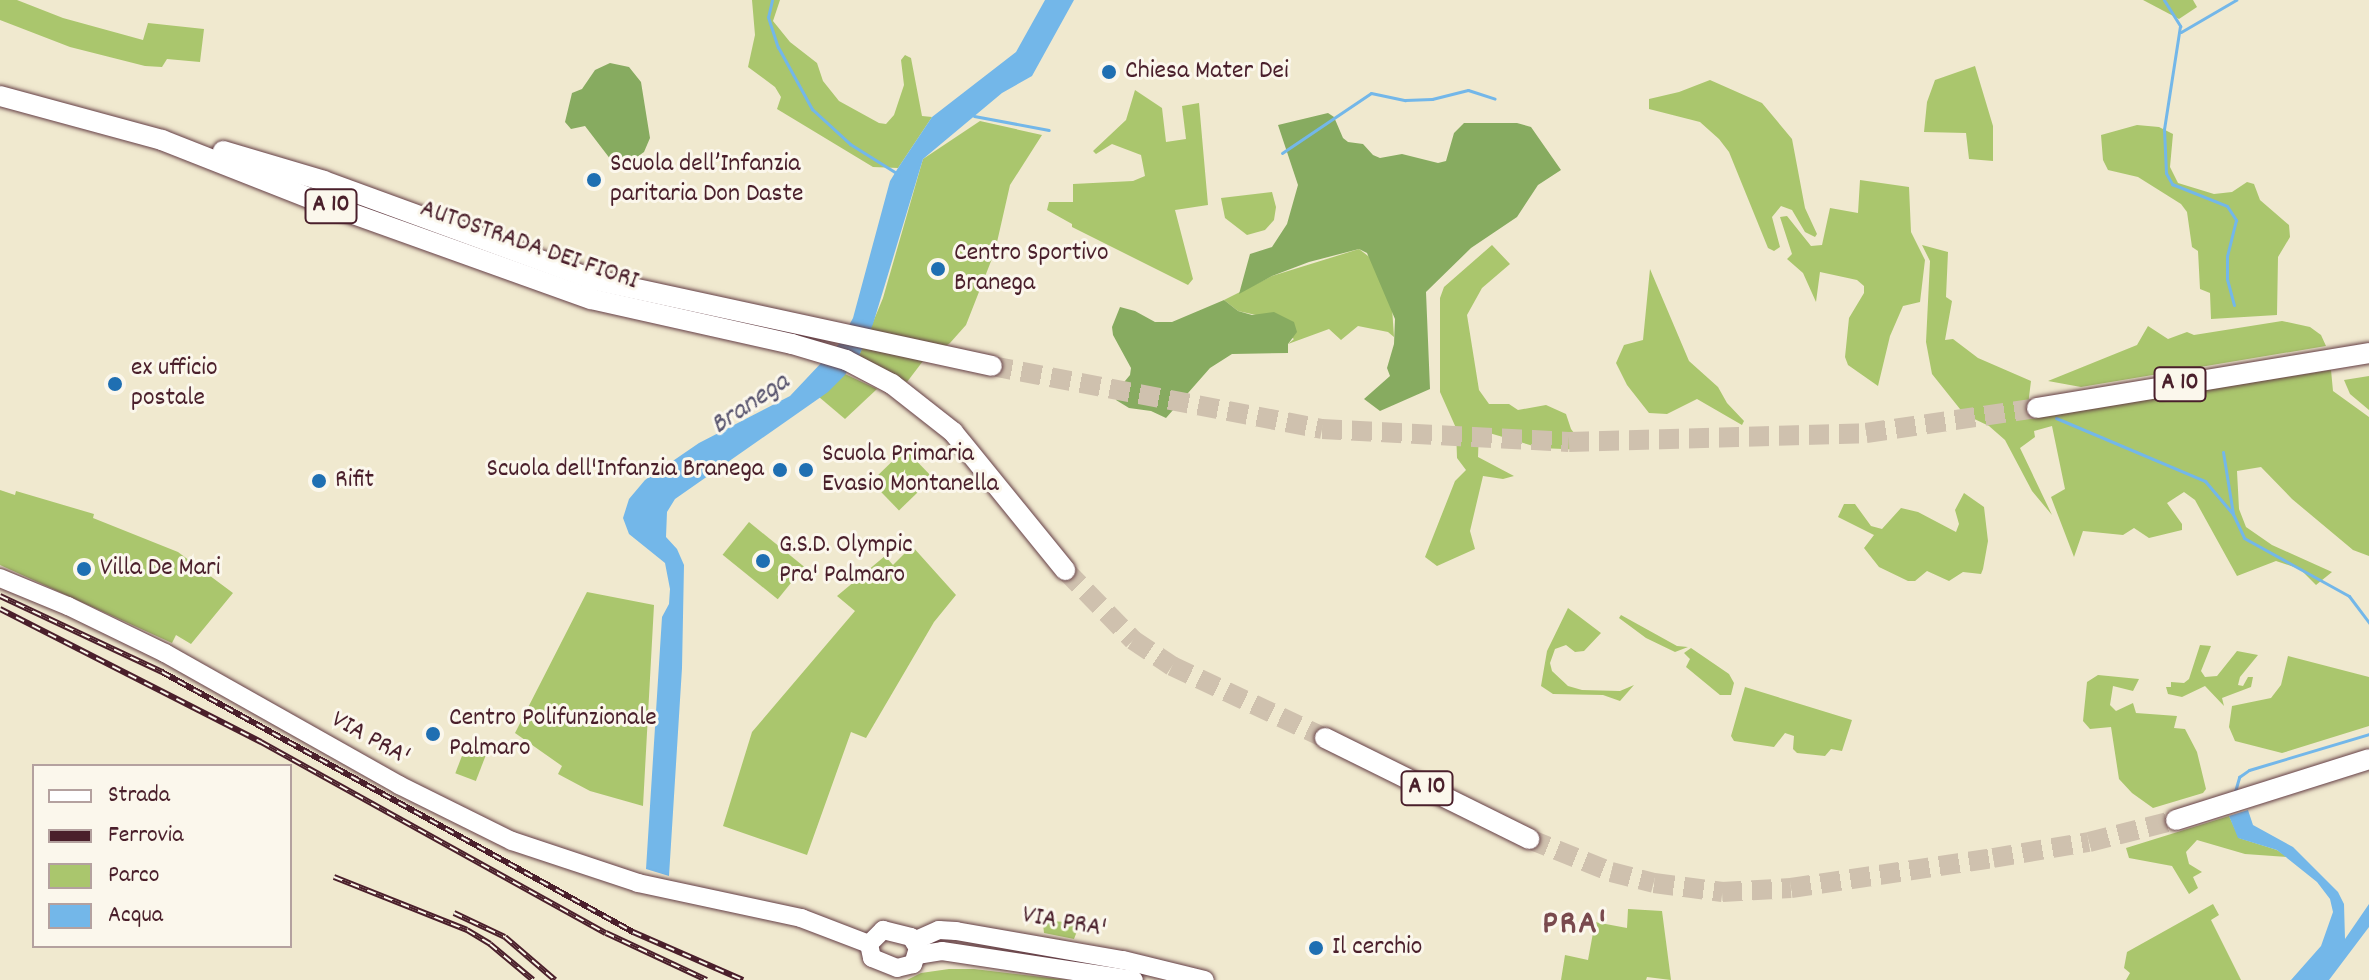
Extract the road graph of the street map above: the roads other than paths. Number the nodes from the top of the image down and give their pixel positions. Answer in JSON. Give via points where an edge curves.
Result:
{"nodes":[{"id":1,"x":0,"y":88,"type":"edge"},
{"id":2,"x":0,"y":96,"type":"edge"},
{"id":3,"x":2369,"y":353,"type":"edge"},
{"id":4,"x":992,"y":366,"type":"tunnel mouth"},
{"id":5,"x":2037,"y":408,"type":"tunnel mouth"},
{"id":6,"x":1065,"y":570,"type":"tunnel mouth"},
{"id":7,"x":0,"y":578,"type":"edge"},
{"id":8,"x":1325,"y":738,"type":"tunnel mouth"},
{"id":9,"x":2369,"y":759,"type":"edge"},
{"id":10,"x":2176,"y":820,"type":"tunnel mouth"},
{"id":11,"x":1529,"y":839,"type":"tunnel mouth"},
{"id":12,"x":869,"y":944,"type":"junction"},
{"id":13,"x":916,"y":948,"type":"junction"},
{"id":14,"x":1134,"y":980,"type":"edge"},
{"id":15,"x":1205,"y":980,"type":"edge"}],
"edges":[{"from":1,"to":4,"type":"highway","name":"AUTOSTRADA DEI FIORI","number":"A 10","via":[[324,181],[549,265]]},
{"from":2,"to":6,"type":"highway","name":"AUTOSTRADA DEI FIORI","number":"A 10","via":[[162,140],[591,299],[846,360],[892,384],[953,432]]},
{"from":3,"to":5,"type":"highway","number":"A 10"},
{"from":7,"to":12,"type":"main road","name":"VIA PRA'","via":[[165,653],[468,822],[531,849],[643,884],[790,915]]},
{"from":8,"to":11,"type":"highway","number":"A 10"},
{"from":9,"to":10,"type":"highway"},
{"from":12,"to":13,"type":"main road","via":[[883,930],[905,933]]},
{"from":12,"to":13,"type":"main road","via":[[872,958],[890,966],[911,966]]},
{"from":13,"to":14,"type":"main road","name":"VIA PRA'"},
{"from":13,"to":15,"type":"main road","name":"VIA PRA'","via":[[939,930]]}]}
